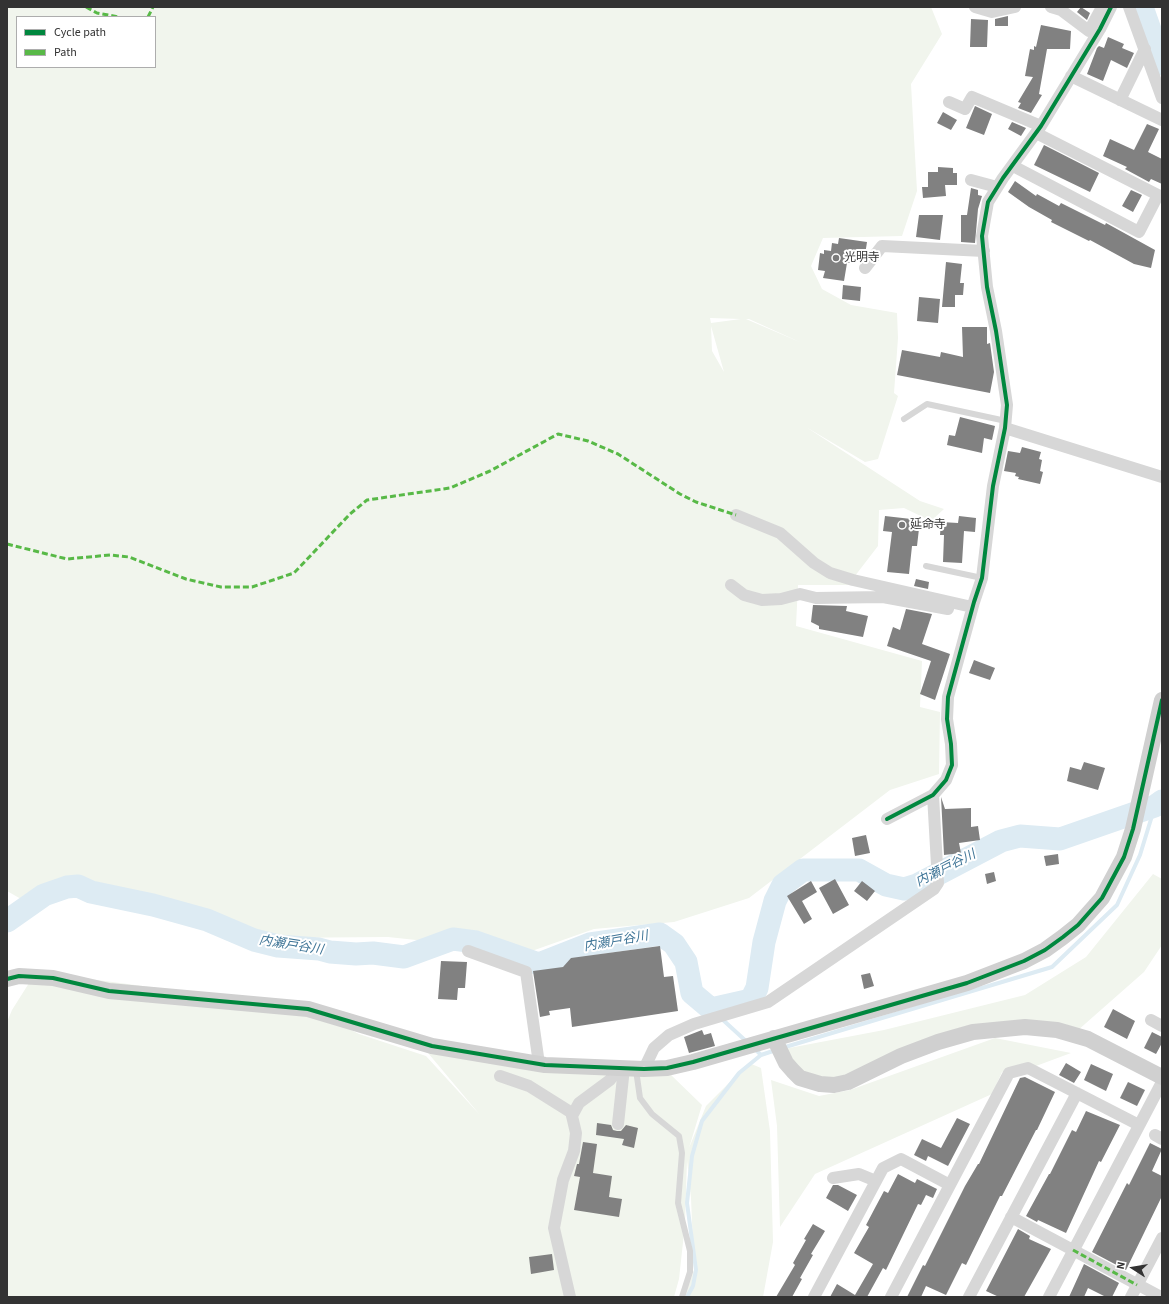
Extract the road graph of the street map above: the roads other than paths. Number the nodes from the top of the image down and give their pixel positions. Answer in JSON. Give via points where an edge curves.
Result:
{"nodes":[{"id":1,"x":975,"y":7,"type":"edge"},
{"id":2,"x":1015,"y":7,"type":"edge"},
{"id":3,"x":1051,"y":7,"type":"edge"},
{"id":4,"x":1102,"y":7,"type":"edge"},
{"id":5,"x":1111,"y":7,"type":"edge"},
{"id":6,"x":1129,"y":7,"type":"edge"},
{"id":7,"x":1089,"y":31,"type":"junction"},
{"id":8,"x":1145,"y":49,"type":"junction"},
{"id":9,"x":1078,"y":65,"type":"junction"},
{"id":10,"x":1071,"y":76,"type":"junction"},
{"id":11,"x":1162,"y":98,"type":"edge"},
{"id":12,"x":1120,"y":100,"type":"junction"},
{"id":13,"x":949,"y":102,"type":"dead end"},
{"id":14,"x":1162,"y":120,"type":"edge"},
{"id":15,"x":1038,"y":130,"type":"junction"},
{"id":16,"x":1012,"y":166,"type":"junction"},
{"id":17,"x":971,"y":180,"type":"dead end"},
{"id":18,"x":998,"y":186,"type":"junction"},
{"id":19,"x":984,"y":251,"type":"junction"},
{"id":20,"x":865,"y":268,"type":"dead end"},
{"id":21,"x":904,"y":419,"type":"dead end"},
{"id":22,"x":1006,"y":424,"type":"junction"},
{"id":23,"x":1162,"y":477,"type":"edge"},
{"id":24,"x":736,"y":515,"type":"dead end"},
{"id":25,"x":926,"y":566,"type":"dead end"},
{"id":26,"x":982,"y":578,"type":"junction"},
{"id":27,"x":731,"y":585,"type":"dead end"},
{"id":28,"x":971,"y":610,"type":"junction"},
{"id":29,"x":1162,"y":700,"type":"edge"},
{"id":30,"x":933,"y":795,"type":"junction"},
{"id":31,"x":887,"y":819,"type":"dead end"},
{"id":32,"x":468,"y":951,"type":"dead end"},
{"id":33,"x":7,"y":979,"type":"edge"},
{"id":34,"x":1151,"y":1020,"type":"dead end"},
{"id":35,"x":1162,"y":1026,"type":"edge"},
{"id":36,"x":773,"y":1044,"type":"junction"},
{"id":37,"x":539,"y":1064,"type":"junction"},
{"id":38,"x":630,"y":1068,"type":"junction"},
{"id":39,"x":500,"y":1076,"type":"dead end"},
{"id":40,"x":1162,"y":1077,"type":"edge"},
{"id":41,"x":1162,"y":1082,"type":"edge"},
{"id":42,"x":1076,"y":1093,"type":"junction"},
{"id":43,"x":572,"y":1113,"type":"junction"},
{"id":44,"x":618,"y":1124,"type":"dead end"},
{"id":45,"x":1139,"y":1125,"type":"junction"},
{"id":46,"x":832,"y":1178,"type":"dead end"},
{"id":47,"x":876,"y":1181,"type":"junction"},
{"id":48,"x":950,"y":1185,"type":"junction"},
{"id":49,"x":1011,"y":1217,"type":"junction"},
{"id":50,"x":1162,"y":1238,"type":"edge"},
{"id":51,"x":1073,"y":1250,"type":"junction"},
{"id":52,"x":1137,"y":1285,"type":"junction"},
{"id":53,"x":570,"y":1297,"type":"edge"},
{"id":54,"x":682,"y":1297,"type":"edge"},
{"id":55,"x":814,"y":1297,"type":"edge"},
{"id":56,"x":891,"y":1297,"type":"edge"},
{"id":57,"x":969,"y":1297,"type":"edge"},
{"id":58,"x":1048,"y":1297,"type":"edge"},
{"id":59,"x":1131,"y":1297,"type":"edge"},
{"id":60,"x":1161,"y":1297,"type":"edge"}],
"edges":[{"from":1,"to":2,"type":"street","via":[[992,12]]},
{"from":3,"to":7,"type":"street","via":[[1061,10]]},
{"from":4,"to":7,"type":"street"},
{"from":5,"to":9,"type":"street"},
{"from":6,"to":8,"type":"street"},
{"from":7,"to":9,"type":"street","via":[[1081,44],[1076,60]]},
{"from":8,"to":11,"type":"street"},
{"from":8,"to":12,"type":"street"},
{"from":9,"to":10,"type":"street"},
{"from":10,"to":12,"type":"street"},
{"from":10,"to":15,"type":"street"},
{"from":12,"to":14,"type":"street"},
{"from":13,"to":15,"type":"street","via":[[965,109],[972,97]]},
{"from":15,"to":16,"type":"street"},
{"from":15,"to":16,"type":"street","via":[[1158,195],[1139,232]]},
{"from":16,"to":18,"type":"street"},
{"from":17,"to":18,"type":"street"},
{"from":18,"to":19,"type":"street","via":[[988,202],[982,236]]},
{"from":19,"to":20,"type":"street","via":[[882,246]]},
{"from":19,"to":22,"type":"street","via":[[987,287],[1007,405]]},
{"from":21,"to":22,"type":"lane","via":[[927,404]]},
{"from":22,"to":23,"type":"street"},
{"from":22,"to":26,"type":"street","via":[[993,486]]},
{"from":24,"to":28,"type":"street","via":[[780,533],[814,563],[830,573]]},
{"from":25,"to":26,"type":"lane"},
{"from":26,"to":28,"type":"street"},
{"from":27,"to":28,"type":"street","via":[[744,595],[762,600],[800,594],[816,598],[883,597]]},
{"from":28,"to":30,"type":"street","via":[[948,697],[947,718],[952,765],[946,780]]},
{"from":29,"to":36,"type":"street","via":[[1133,829],[1124,857],[1102,898],[1078,925],[1045,950],[1024,961],[967,983]]},
{"from":30,"to":31,"type":"street"},
{"from":30,"to":38,"type":"street","via":[[938,874],[938,883],[934,889],[768,1002],[669,1035]]},
{"from":32,"to":37,"type":"street","via":[[526,972]]},
{"from":33,"to":37,"type":"street","via":[[19,976],[53,978],[109,991],[308,1009],[432,1046]]},
{"from":34,"to":35,"type":"street"},
{"from":36,"to":38,"type":"street","via":[[740,1048],[667,1068]]},
{"from":36,"to":40,"type":"street","via":[[800,1078],[834,1085],[848,1082],[938,1042],[973,1032],[1025,1027],[1057,1030],[1088,1039]]},
{"from":37,"to":38,"type":"street"},
{"from":38,"to":43,"type":"street","via":[[579,1103]]},
{"from":38,"to":44,"type":"street"},
{"from":38,"to":54,"type":"lane","via":[[640,1098],[652,1114],[679,1136],[682,1153],[678,1203],[690,1251],[690,1272]]},
{"from":39,"to":43,"type":"street","via":[[529,1086]]},
{"from":41,"to":45,"type":"street"},
{"from":42,"to":45,"type":"street"},
{"from":42,"to":48,"type":"street","via":[[1028,1068],[1009,1073]]},
{"from":42,"to":49,"type":"street"},
{"from":43,"to":53,"type":"street","via":[[576,1133],[574,1151],[563,1180],[554,1228]]},
{"from":45,"to":51,"type":"street"},
{"from":46,"to":47,"type":"street","via":[[859,1174]]},
{"from":47,"to":48,"type":"street","via":[[883,1168],[901,1159]]},
{"from":47,"to":55,"type":"street"},
{"from":48,"to":56,"type":"street"},
{"from":49,"to":51,"type":"street"},
{"from":49,"to":57,"type":"street"},
{"from":50,"to":52,"type":"street"},
{"from":51,"to":52,"type":"street"},
{"from":51,"to":58,"type":"street"},
{"from":52,"to":59,"type":"street"},
{"from":52,"to":60,"type":"street"}]}
